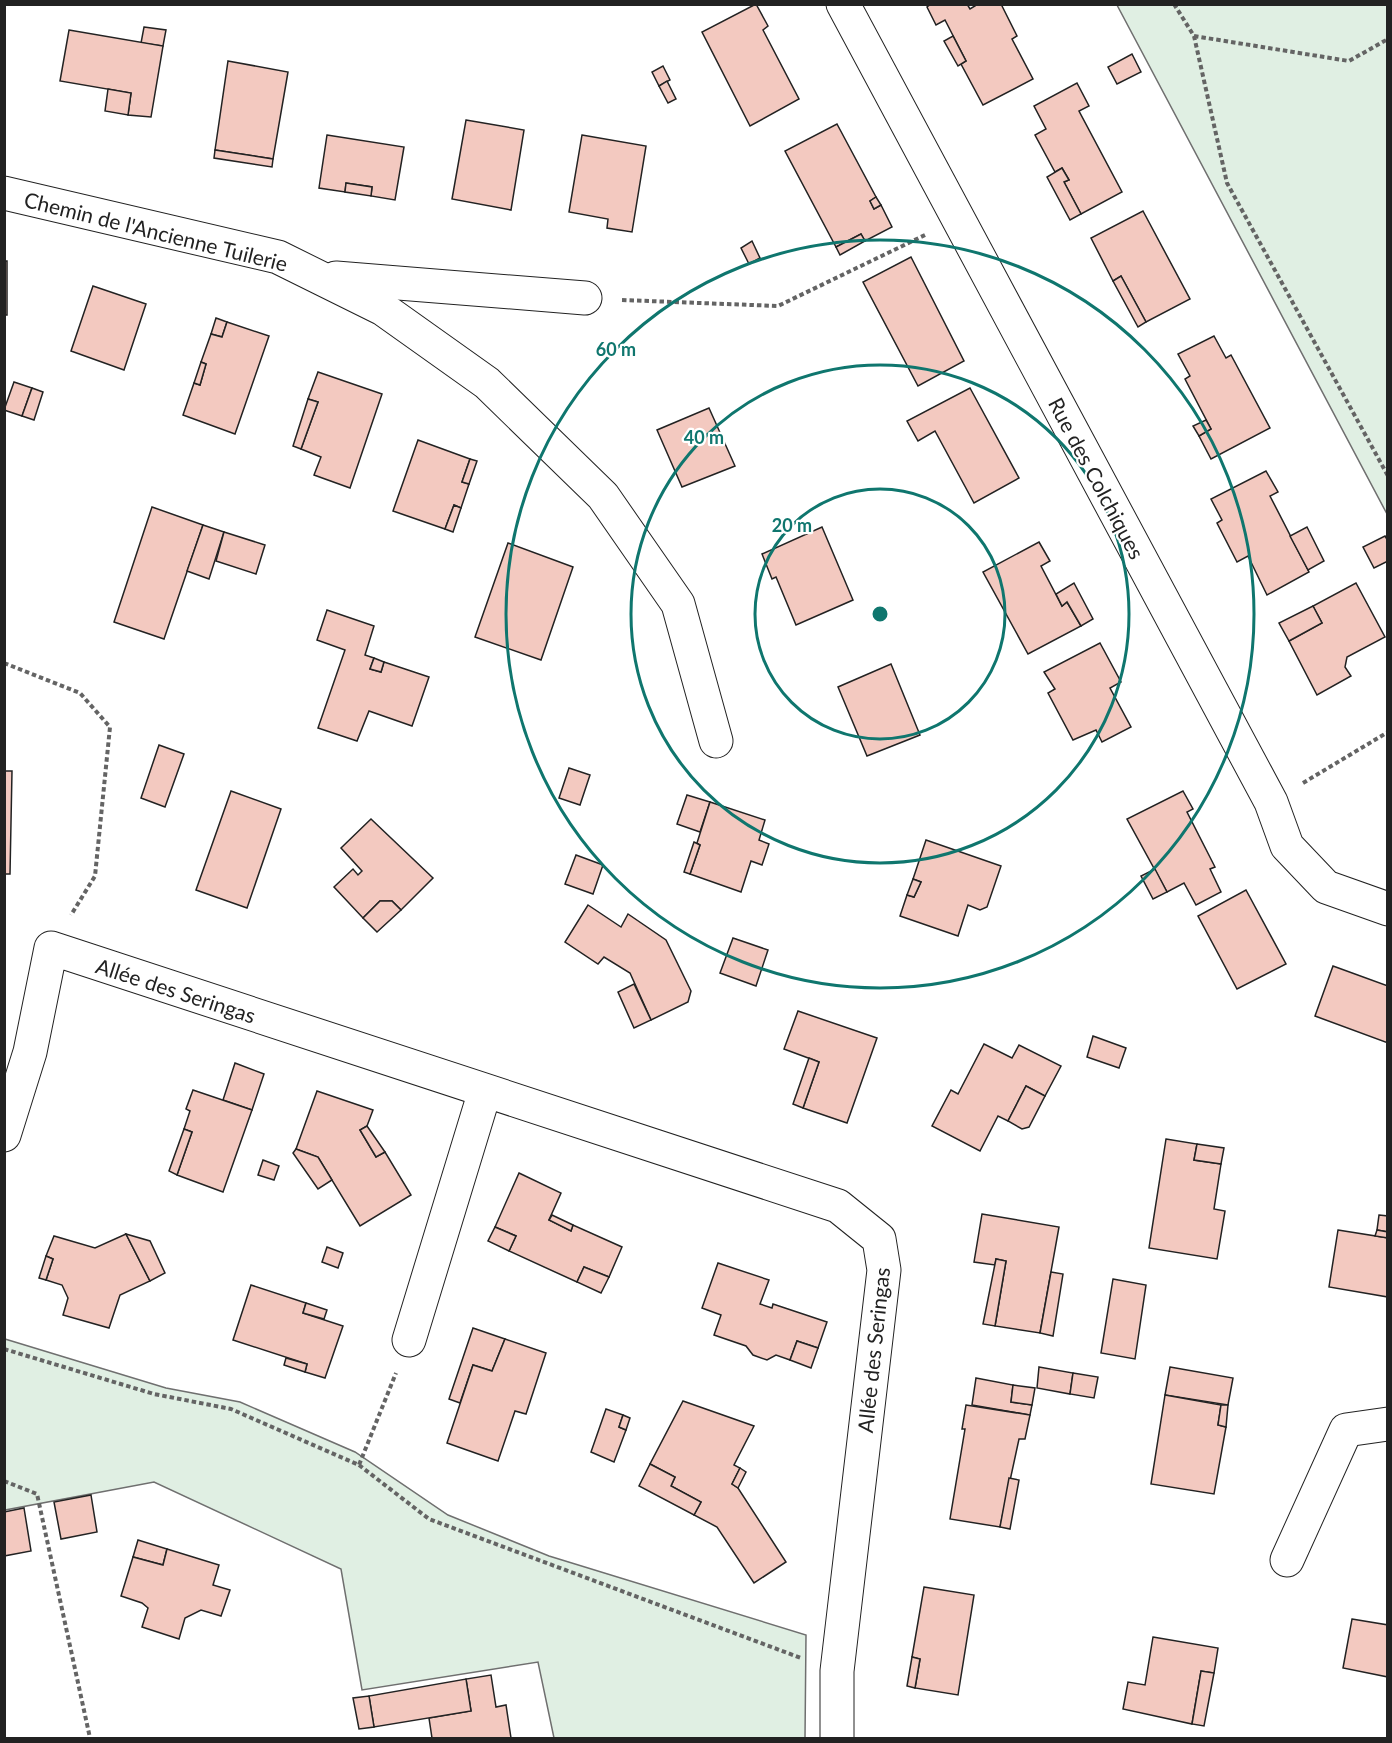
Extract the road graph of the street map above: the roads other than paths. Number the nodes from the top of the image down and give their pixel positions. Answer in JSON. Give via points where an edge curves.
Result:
{"nodes":[{"id":1,"x":843,"y":4,"type":"edge"},
{"id":2,"x":4,"y":193,"type":"edge"},
{"id":3,"x":319,"y":277,"type":"junction"},
{"id":4,"x":585,"y":298,"type":"road end"},
{"id":5,"x":716,"y":741,"type":"dead end"},
{"id":6,"x":1388,"y":909,"type":"edge"},
{"id":7,"x":485,"y":1091,"type":"junction"},
{"id":8,"x":4,"y":1135,"type":"edge"},
{"id":9,"x":409,"y":1340,"type":"road end"},
{"id":10,"x":1388,"y":1424,"type":"edge"},
{"id":11,"x":1287,"y":1560,"type":"dead end"},
{"id":12,"x":837,"y":1738,"type":"edge"}],
"edges":[{"from":1,"to":6,"type":"street","name":"Rue des Colchiques","via":[[1271,802],[1287,846],[1326,887]]},
{"from":2,"to":3,"type":"street","name":"Chemin de l'Ancienne Tuilerie","via":[[278,257]]},
{"from":3,"to":4,"type":"street"},
{"from":3,"to":5,"type":"street","name":"Chemin de l'Ancienne Tuilerie","via":[[383,309],[487,383],[603,496],[678,604]]},
{"from":7,"to":8,"type":"street","name":"Allée des Seringas","via":[[51,948],[30,1052]]},
{"from":7,"to":9,"type":"street"},
{"from":7,"to":12,"type":"street","name":"Allée des Seringas","via":[[838,1206],[879,1239],[884,1270],[837,1671]]},
{"from":10,"to":11,"type":"street","via":[[1346,1430]]}]}
